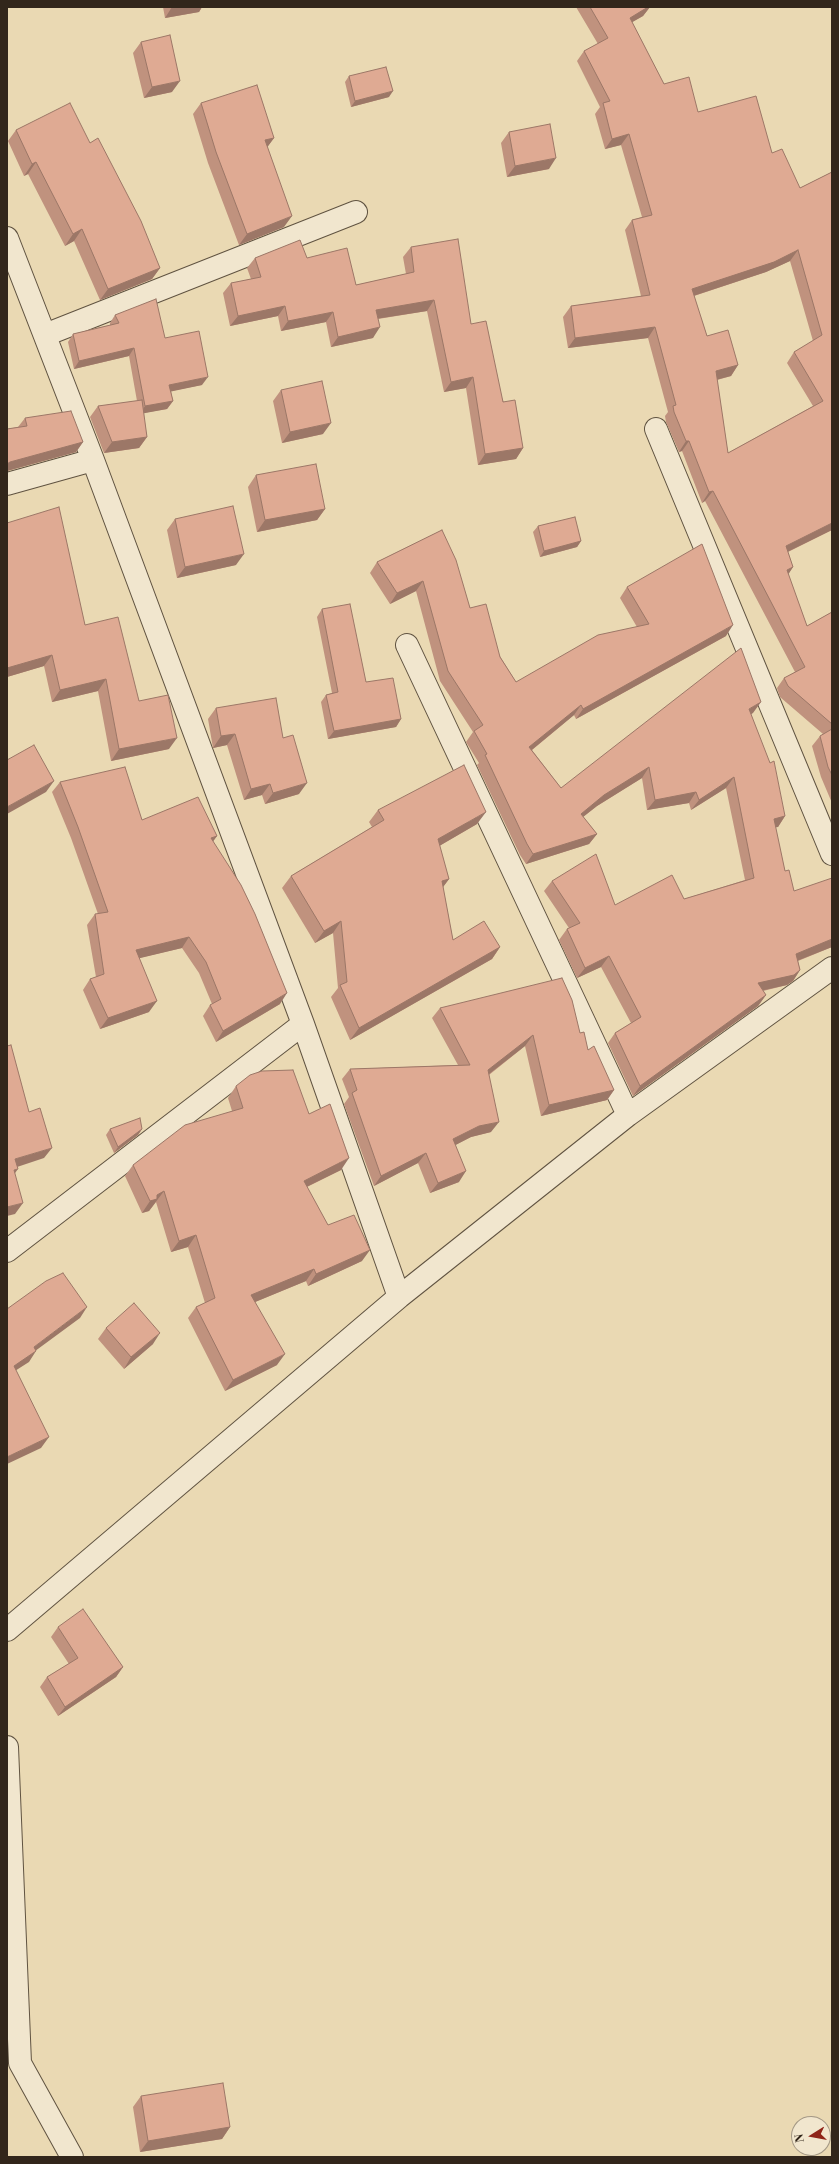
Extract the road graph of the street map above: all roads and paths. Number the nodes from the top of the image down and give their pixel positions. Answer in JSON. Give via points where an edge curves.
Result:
{"nodes":[{"id":1,"x":356,"y":212,"type":"dead end"},
{"id":2,"x":7,"y":238,"type":"edge"},
{"id":3,"x":45,"y":334,"type":"junction"},
{"id":4,"x":656,"y":429,"type":"dead end"},
{"id":5,"x":94,"y":460,"type":"junction"},
{"id":6,"x":7,"y":484,"type":"edge"},
{"id":7,"x":407,"y":645,"type":"dead end"},
{"id":8,"x":832,"y":854,"type":"edge"},
{"id":9,"x":832,"y":968,"type":"edge"},
{"id":10,"x":303,"y":1024,"type":"junction"},
{"id":11,"x":628,"y":1115,"type":"junction"},
{"id":12,"x":7,"y":1250,"type":"edge"},
{"id":13,"x":399,"y":1297,"type":"junction"},
{"id":14,"x":7,"y":1630,"type":"edge"},
{"id":15,"x":7,"y":1747,"type":"edge"},
{"id":16,"x":72,"y":2157,"type":"edge"}],
"edges":[{"from":1,"to":3,"type":"street"},
{"from":2,"to":3,"type":"street"},
{"from":3,"to":5,"type":"street"},
{"from":4,"to":8,"type":"street"},
{"from":5,"to":6,"type":"street"},
{"from":5,"to":10,"type":"street"},
{"from":7,"to":11,"type":"street"},
{"from":9,"to":11,"type":"street"},
{"from":10,"to":12,"type":"street"},
{"from":10,"to":13,"type":"street"},
{"from":11,"to":13,"type":"street"},
{"from":13,"to":14,"type":"street"},
{"from":15,"to":16,"type":"street","via":[[20,2063]]}]}
